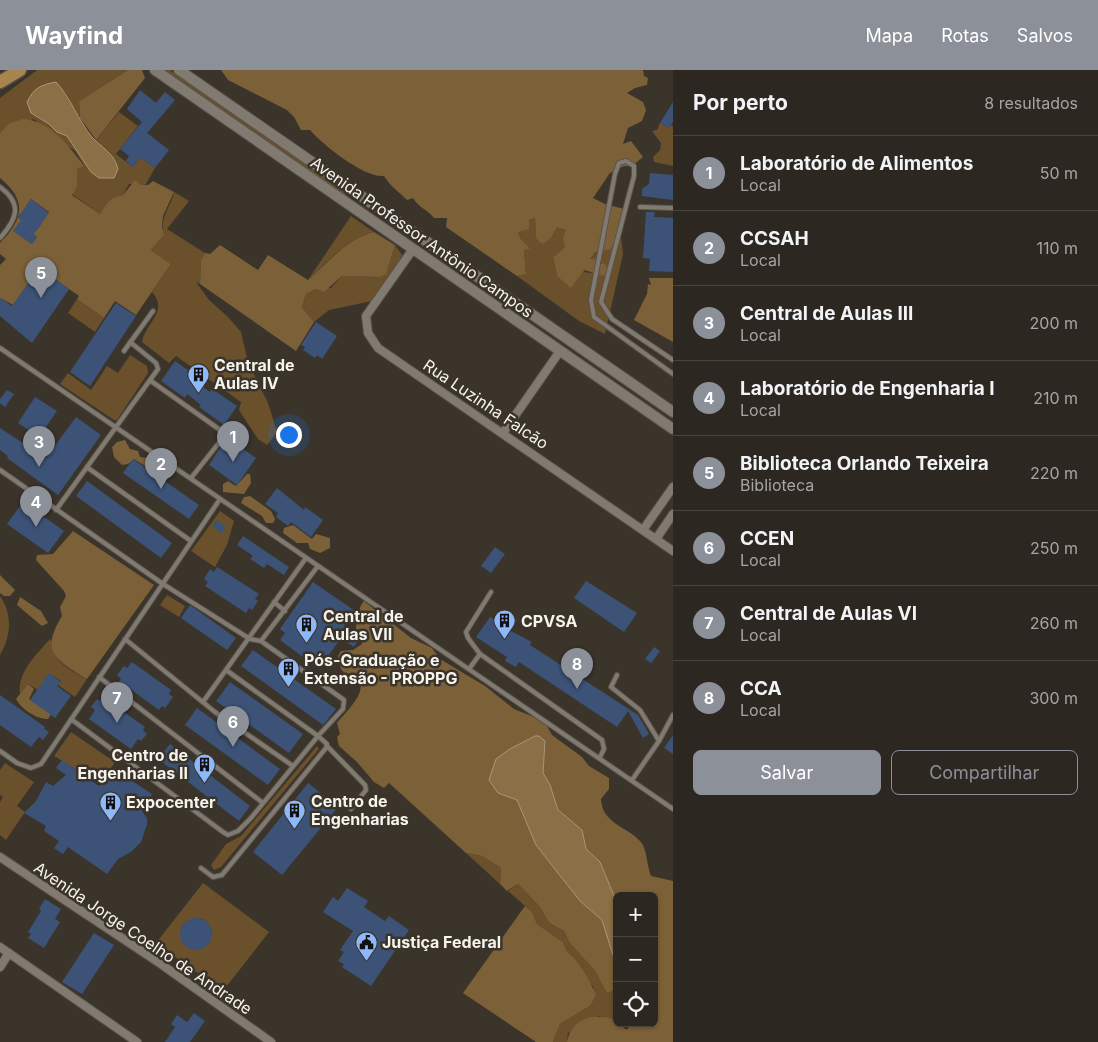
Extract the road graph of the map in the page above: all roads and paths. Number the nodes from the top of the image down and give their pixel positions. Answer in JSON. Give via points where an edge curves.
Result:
{"nodes":[{"id":1,"x":12,"y":70,"type":"edge"},
{"id":2,"x":20,"y":70,"type":"edge"},
{"id":3,"x":155,"y":70,"type":"edge"},
{"id":4,"x":179,"y":70,"type":"edge"},
{"id":5,"x":0,"y":81,"type":"edge"},
{"id":6,"x":0,"y":187,"type":"edge"},
{"id":7,"x":640,"y":207,"type":"dead end"},
{"id":8,"x":673,"y":208,"type":"edge"},
{"id":9,"x":387,"y":214,"type":"junction"},
{"id":10,"x":378,"y":224,"type":"junction"},
{"id":11,"x":405,"y":226,"type":"junction"},
{"id":12,"x":0,"y":238,"type":"edge"},
{"id":13,"x":396,"y":238,"type":"junction"},
{"id":14,"x":413,"y":249,"type":"junction"},
{"id":15,"x":604,"y":310,"type":"junction"},
{"id":16,"x":153,"y":311,"type":"dead end"},
{"id":17,"x":594,"y":317,"type":"junction"},
{"id":18,"x":130,"y":342,"type":"junction"},
{"id":19,"x":0,"y":348,"type":"edge"},
{"id":20,"x":124,"y":351,"type":"dead end"},
{"id":21,"x":560,"y":351,"type":"junction"},
{"id":22,"x":673,"y":360,"type":"edge"},
{"id":23,"x":673,"y":374,"type":"edge"},
{"id":24,"x":151,"y":380,"type":"junction"},
{"id":25,"x":646,"y":393,"type":"junction"},
{"id":26,"x":636,"y":404,"type":"junction"},
{"id":27,"x":663,"y":405,"type":"junction"},
{"id":28,"x":673,"y":412,"type":"edge"},
{"id":29,"x":655,"y":417,"type":"junction"},
{"id":30,"x":116,"y":428,"type":"junction"},
{"id":31,"x":673,"y":429,"type":"edge"},
{"id":32,"x":503,"y":433,"type":"junction"},
{"id":33,"x":88,"y":468,"type":"junction"},
{"id":34,"x":0,"y":470,"type":"edge"},
{"id":35,"x":191,"y":478,"type":"junction"},
{"id":36,"x":673,"y":487,"type":"edge"},
{"id":37,"x":220,"y":498,"type":"junction"},
{"id":38,"x":56,"y":510,"type":"junction"},
{"id":39,"x":673,"y":514,"type":"edge"},
{"id":40,"x":643,"y":530,"type":"junction"},
{"id":41,"x":656,"y":539,"type":"junction"},
{"id":42,"x":191,"y":541,"type":"junction"},
{"id":43,"x":673,"y":551,"type":"edge"},
{"id":44,"x":306,"y":558,"type":"junction"},
{"id":45,"x":318,"y":566,"type":"junction"},
{"id":46,"x":164,"y":584,"type":"junction"},
{"id":47,"x":491,"y":592,"type":"dead end"},
{"id":48,"x":274,"y":602,"type":"junction"},
{"id":49,"x":285,"y":611,"type":"junction"},
{"id":50,"x":250,"y":638,"type":"junction"},
{"id":51,"x":125,"y":639,"type":"junction"},
{"id":52,"x":261,"y":642,"type":"junction"},
{"id":53,"x":480,"y":654,"type":"junction"},
{"id":54,"x":469,"y":669,"type":"junction"},
{"id":55,"x":226,"y":670,"type":"junction"},
{"id":56,"x":616,"y":675,"type":"dead end"},
{"id":57,"x":98,"y":677,"type":"junction"},
{"id":58,"x":203,"y":702,"type":"junction"},
{"id":59,"x":673,"y":715,"type":"edge"},
{"id":60,"x":71,"y":719,"type":"junction"},
{"id":61,"x":318,"y":736,"type":"junction"},
{"id":62,"x":659,"y":740,"type":"junction"},
{"id":63,"x":327,"y":746,"type":"junction"},
{"id":64,"x":0,"y":751,"type":"edge"},
{"id":65,"x":600,"y":757,"type":"junction"},
{"id":66,"x":293,"y":766,"type":"junction"},
{"id":67,"x":632,"y":780,"type":"junction"},
{"id":68,"x":263,"y":803,"type":"junction"},
{"id":69,"x":351,"y":808,"type":"dead end"},
{"id":70,"x":673,"y":809,"type":"edge"},
{"id":71,"x":0,"y":857,"type":"edge"},
{"id":72,"x":201,"y":868,"type":"dead end"},
{"id":73,"x":0,"y":947,"type":"edge"},
{"id":74,"x":9,"y":953,"type":"junction"},
{"id":75,"x":0,"y":967,"type":"edge"},
{"id":76,"x":137,"y":1042,"type":"edge"},
{"id":77,"x":271,"y":1042,"type":"edge"}],
"edges":[{"from":1,"to":5,"type":"main road"},
{"from":2,"to":5,"type":"main road"},
{"from":3,"to":10,"type":"street","name":"Avenida Professor Antônio Campos"},
{"from":4,"to":9,"type":"street","name":"Avenida Professor Antônio Campos"},
{"from":6,"to":12,"type":"lane","via":[[15,205],[13,221]]},
{"from":7,"to":8,"type":"lane"},
{"from":9,"to":10,"type":"street"},
{"from":9,"to":11,"type":"street","name":"Avenida Professor Antônio Campos"},
{"from":10,"to":13,"type":"street","name":"Avenida Professor Antônio Campos"},
{"from":11,"to":13,"type":"street"},
{"from":11,"to":25,"type":"street","name":"Avenida Professor Antônio Campos"},
{"from":13,"to":14,"type":"street","name":"Avenida Professor Antônio Campos"},
{"from":14,"to":21,"type":"street","name":"Avenida Professor Antônio Campos"},
{"from":14,"to":32,"type":"street","name":"Rua Luzinha Falcão","via":[[366,316],[368,333],[378,348]]},
{"from":15,"to":17,"type":"lane"},
{"from":15,"to":17,"type":"lane","via":[[601,302],[634,176],[634,166],[626,161],[619,162],[614,174],[591,300]]},
{"from":15,"to":22,"type":"lane","via":[[612,319]]},
{"from":16,"to":18,"type":"lane"},
{"from":17,"to":23,"type":"lane"},
{"from":18,"to":20,"type":"lane"},
{"from":18,"to":24,"type":"lane","via":[[158,365]]},
{"from":19,"to":30,"type":"lane"},
{"from":21,"to":26,"type":"street","name":"Avenida Professor Antônio Campos"},
{"from":21,"to":32,"type":"street"},
{"from":24,"to":30,"type":"lane"},
{"from":24,"to":35,"type":"lane","via":[[223,432],[222,439]]},
{"from":25,"to":26,"type":"street"},
{"from":25,"to":27,"type":"street","name":"Avenida Professor Antônio Campos"},
{"from":26,"to":29,"type":"street","name":"Avenida Professor Antônio Campos"},
{"from":27,"to":28,"type":"street","name":"Avenida Professor Antônio Campos"},
{"from":27,"to":29,"type":"street"},
{"from":29,"to":31,"type":"street","name":"Avenida Professor Antônio Campos"},
{"from":30,"to":33,"type":"lane"},
{"from":30,"to":35,"type":"lane"},
{"from":32,"to":40,"type":"street","name":"Rua Luzinha Falcão"},
{"from":33,"to":38,"type":"lane"},
{"from":33,"to":42,"type":"lane"},
{"from":34,"to":38,"type":"lane"},
{"from":35,"to":37,"type":"lane"},
{"from":36,"to":40,"type":"street"},
{"from":37,"to":42,"type":"lane"},
{"from":37,"to":44,"type":"lane"},
{"from":38,"to":46,"type":"lane"},
{"from":39,"to":41,"type":"street"},
{"from":40,"to":41,"type":"street","name":"Rua Luzinha Falcão"},
{"from":41,"to":43,"type":"street","name":"Rua Luzinha Falcão"},
{"from":42,"to":46,"type":"lane"},
{"from":44,"to":45,"type":"lane"},
{"from":44,"to":48,"type":"lane"},
{"from":45,"to":49,"type":"lane"},
{"from":45,"to":54,"type":"lane"},
{"from":46,"to":50,"type":"lane"},
{"from":46,"to":51,"type":"lane"},
{"from":47,"to":53,"type":"lane","via":[[466,632]]},
{"from":48,"to":49,"type":"lane"},
{"from":48,"to":50,"type":"lane"},
{"from":49,"to":52,"type":"lane"},
{"from":50,"to":52,"type":"lane"},
{"from":50,"to":55,"type":"lane"},
{"from":51,"to":57,"type":"lane"},
{"from":51,"to":58,"type":"lane"},
{"from":52,"to":61,"type":"lane","via":[[344,700],[343,709]]},
{"from":53,"to":54,"type":"lane"},
{"from":53,"to":65,"type":"lane","via":[[602,740],[604,749]]},
{"from":54,"to":65,"type":"lane"},
{"from":55,"to":58,"type":"lane"},
{"from":55,"to":61,"type":"lane"},
{"from":56,"to":62,"type":"lane","via":[[611,687],[640,710]]},
{"from":57,"to":60,"type":"lane"},
{"from":57,"to":68,"type":"lane"},
{"from":58,"to":66,"type":"lane"},
{"from":59,"to":62,"type":"lane"},
{"from":60,"to":64,"type":"lane","via":[[37,767],[25,767]]},
{"from":60,"to":68,"type":"lane","via":[[228,835],[238,831]]},
{"from":61,"to":63,"type":"lane"},
{"from":61,"to":66,"type":"lane"},
{"from":62,"to":67,"type":"lane"},
{"from":63,"to":69,"type":"lane","via":[[365,785],[366,790]]},
{"from":63,"to":72,"type":"lane","via":[[222,875],[213,877]]},
{"from":65,"to":67,"type":"lane"},
{"from":66,"to":68,"type":"lane"},
{"from":67,"to":70,"type":"lane"},
{"from":71,"to":77,"type":"street","name":"Avenida Jorge Coelho de Andrade"},
{"from":73,"to":74,"type":"street"},
{"from":74,"to":75,"type":"street"},
{"from":74,"to":76,"type":"street"}]}
